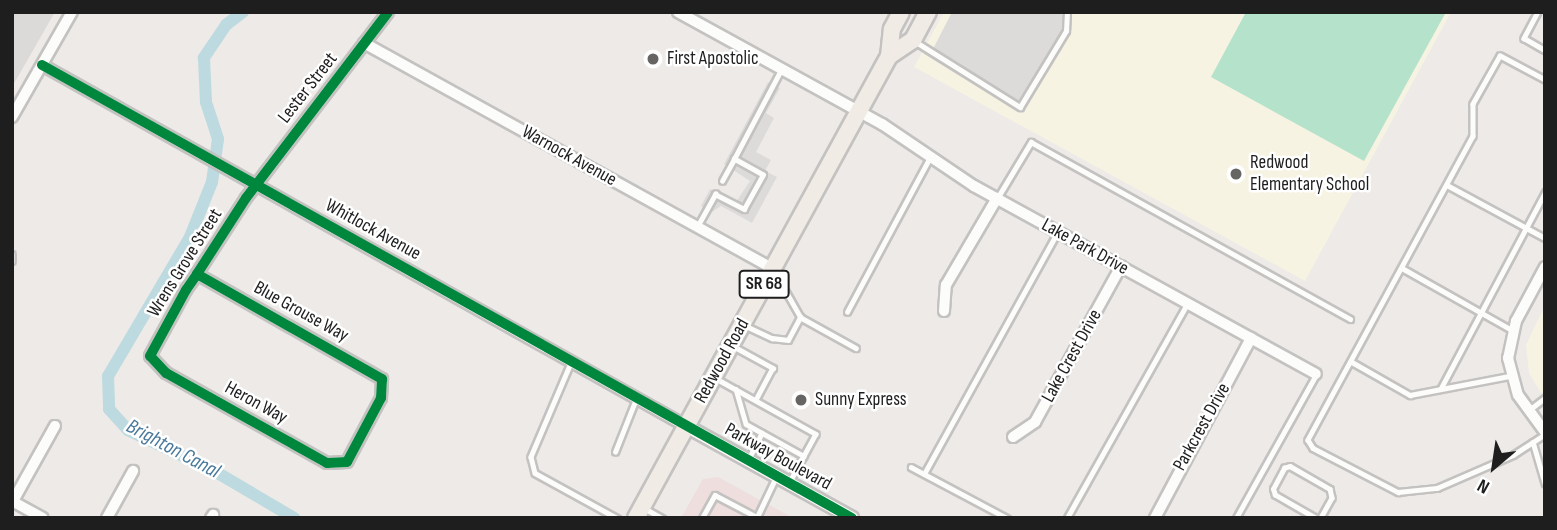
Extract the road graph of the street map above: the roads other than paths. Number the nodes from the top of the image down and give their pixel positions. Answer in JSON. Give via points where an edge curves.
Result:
{"nodes":[{"id":1,"x":72,"y":12,"type":"edge"},
{"id":2,"x":388,"y":12,"type":"edge"},
{"id":3,"x":678,"y":12,"type":"edge"},
{"id":4,"x":901,"y":12,"type":"edge"},
{"id":5,"x":928,"y":12,"type":"edge"},
{"id":6,"x":1067,"y":12,"type":"edge"},
{"id":7,"x":1538,"y":12,"type":"edge"},
{"id":8,"x":913,"y":40,"type":"junction"},
{"id":9,"x":364,"y":43,"type":"junction"},
{"id":10,"x":1545,"y":50,"type":"edge"},
{"id":11,"x":889,"y":56,"type":"junction"},
{"id":12,"x":42,"y":65,"type":"junction"},
{"id":13,"x":782,"y":69,"type":"junction"},
{"id":14,"x":1545,"y":80,"type":"edge"},
{"id":15,"x":859,"y":112,"type":"junction"},
{"id":16,"x":12,"y":117,"type":"edge"},
{"id":17,"x":930,"y":156,"type":"junction"},
{"id":18,"x":734,"y":159,"type":"junction"},
{"id":19,"x":722,"y":181,"type":"dead end"},
{"id":20,"x":1447,"y":184,"type":"junction"},
{"id":21,"x":255,"y":185,"type":"junction"},
{"id":22,"x":1545,"y":192,"type":"edge"},
{"id":23,"x":997,"y":198,"type":"junction"},
{"id":24,"x":697,"y":227,"type":"junction"},
{"id":25,"x":1525,"y":228,"type":"junction"},
{"id":26,"x":1058,"y":232,"type":"junction"},
{"id":27,"x":1545,"y":238,"type":"edge"},
{"id":28,"x":12,"y":254,"type":"edge"},
{"id":29,"x":12,"y":261,"type":"edge"},
{"id":30,"x":1121,"y":267,"type":"junction"},
{"id":31,"x":1545,"y":267,"type":"edge"},
{"id":32,"x":1402,"y":268,"type":"junction"},
{"id":33,"x":773,"y":269,"type":"junction"},
{"id":34,"x":197,"y":274,"type":"junction"},
{"id":35,"x":1188,"y":303,"type":"junction"},
{"id":36,"x":944,"y":311,"type":"dead end"},
{"id":37,"x":847,"y":312,"type":"dead end"},
{"id":38,"x":1480,"y":312,"type":"junction"},
{"id":39,"x":800,"y":317,"type":"junction"},
{"id":40,"x":1350,"y":318,"type":"dead end"},
{"id":41,"x":742,"y":325,"type":"junction"},
{"id":42,"x":1513,"y":330,"type":"junction"},
{"id":43,"x":1251,"y":338,"type":"junction"},
{"id":44,"x":731,"y":345,"type":"junction"},
{"id":45,"x":856,"y":348,"type":"dead end"},
{"id":46,"x":151,"y":361,"type":"joint"},
{"id":47,"x":571,"y":362,"type":"junction"},
{"id":48,"x":1352,"y":362,"type":"junction"},
{"id":49,"x":1316,"y":374,"type":"joint"},
{"id":50,"x":1510,"y":376,"type":"junction"},
{"id":51,"x":713,"y":377,"type":"junction"},
{"id":52,"x":1441,"y":388,"type":"junction"},
{"id":53,"x":736,"y":389,"type":"junction"},
{"id":54,"x":636,"y":398,"type":"junction"},
{"id":55,"x":1545,"y":398,"type":"edge"},
{"id":56,"x":756,"y":401,"type":"junction"},
{"id":57,"x":1528,"y":410,"type":"junction"},
{"id":58,"x":55,"y":426,"type":"dead end"},
{"id":59,"x":686,"y":426,"type":"junction"},
{"id":60,"x":762,"y":433,"type":"junction"},
{"id":61,"x":1545,"y":433,"type":"edge"},
{"id":62,"x":1013,"y":437,"type":"dead end"},
{"id":63,"x":1533,"y":442,"type":"junction"},
{"id":64,"x":615,"y":452,"type":"dead end"},
{"id":65,"x":804,"y":456,"type":"junction"},
{"id":66,"x":747,"y":460,"type":"junction"},
{"id":67,"x":347,"y":462,"type":"joint"},
{"id":68,"x":911,"y":467,"type":"dead end"},
{"id":69,"x":134,"y":471,"type":"dead end"},
{"id":70,"x":924,"y":474,"type":"junction"},
{"id":71,"x":776,"y":477,"type":"junction"},
{"id":72,"x":1545,"y":483,"type":"edge"},
{"id":73,"x":789,"y":484,"type":"junction"},
{"id":74,"x":13,"y":501,"type":"edge"},
{"id":75,"x":639,"y":512,"type":"edge"},
{"id":76,"x":756,"y":517,"type":"edge"},
{"id":77,"x":43,"y":518,"type":"edge"},
{"id":78,"x":107,"y":518,"type":"edge"},
{"id":79,"x":617,"y":518,"type":"edge"},
{"id":80,"x":662,"y":518,"type":"edge"},
{"id":81,"x":702,"y":518,"type":"edge"},
{"id":82,"x":852,"y":518,"type":"edge"},
{"id":83,"x":1007,"y":518,"type":"edge"},
{"id":84,"x":1067,"y":518,"type":"edge"},
{"id":85,"x":1155,"y":518,"type":"edge"},
{"id":86,"x":1236,"y":518,"type":"edge"},
{"id":87,"x":1315,"y":518,"type":"edge"},
{"id":88,"x":1321,"y":518,"type":"edge"}],
"edges":[{"from":1,"to":12,"type":"street"},
{"from":2,"to":9,"type":"street","name":"Lester Street"},
{"from":3,"to":13,"type":"street","name":"Lake Park Drive"},
{"from":4,"to":11,"type":"main road","name":"Redwood Road","number":"SR 68","via":[[892,29]]},
{"from":5,"to":8,"type":"main road","name":"Redwood Road","number":"SR 68"},
{"from":6,"to":8,"type":"lane","via":[[1066,31],[1020,107]]},
{"from":7,"to":10,"type":"lane","via":[[1524,38]]},
{"from":8,"to":11,"type":"main road","name":"Redwood Road","number":"SR 68"},
{"from":9,"to":21,"type":"street","name":"Lester Street"},
{"from":9,"to":24,"type":"street","name":"Warnock Avenue"},
{"from":11,"to":15,"type":"main road","name":"Redwood Road","number":"SR 68"},
{"from":12,"to":16,"type":"street"},
{"from":12,"to":21,"type":"street","name":"Whitlock Avenue"},
{"from":13,"to":15,"type":"street","name":"Lake Park Drive"},
{"from":13,"to":18,"type":"lane"},
{"from":14,"to":20,"type":"lane","via":[[1500,56],[1473,104],[1473,136]]},
{"from":15,"to":17,"type":"street","name":"Lake Park Drive"},
{"from":15,"to":33,"type":"main road","name":"Redwood Road","number":"SR 68"},
{"from":17,"to":23,"type":"street","name":"Lake Park Drive"},
{"from":17,"to":37,"type":"lane"},
{"from":18,"to":19,"type":"lane"},
{"from":18,"to":24,"type":"lane","via":[[762,175],[744,209],[716,192]]},
{"from":20,"to":25,"type":"lane"},
{"from":20,"to":32,"type":"lane"},
{"from":21,"to":34,"type":"street","name":"Wrens Grove Street"},
{"from":21,"to":47,"type":"street","name":"Whitlock Avenue"},
{"from":22,"to":25,"type":"lane"},
{"from":23,"to":26,"type":"street","name":"Lake Park Drive"},
{"from":23,"to":36,"type":"street","via":[[946,285]]},
{"from":23,"to":40,"type":"lane","via":[[1031,142]]},
{"from":24,"to":33,"type":"street","name":"Warnock Avenue"},
{"from":25,"to":27,"type":"lane"},
{"from":25,"to":38,"type":"lane"},
{"from":26,"to":30,"type":"street","name":"Lake Park Drive"},
{"from":26,"to":70,"type":"lane"},
{"from":28,"to":29,"type":"lane"},
{"from":30,"to":35,"type":"street","name":"Lake Park Drive"},
{"from":30,"to":62,"type":"street","name":"Lake Crest Drive","via":[[1035,422]]},
{"from":31,"to":42,"type":"street"},
{"from":32,"to":38,"type":"lane"},
{"from":32,"to":48,"type":"lane"},
{"from":33,"to":39,"type":"lane"},
{"from":33,"to":41,"type":"main road","name":"Redwood Road","number":"SR 68"},
{"from":34,"to":46,"type":"street","name":"Wrens Grove Street","via":[[153,346]]},
{"from":34,"to":67,"type":"street","name":"Blue Grouse Way","via":[[374,372],[385,384]]},
{"from":35,"to":43,"type":"street","name":"Lake Park Drive"},
{"from":35,"to":84,"type":"lane"},
{"from":38,"to":42,"type":"lane"},
{"from":38,"to":52,"type":"lane"},
{"from":39,"to":41,"type":"lane","via":[[788,340]]},
{"from":39,"to":45,"type":"lane"},
{"from":41,"to":44,"type":"main road","name":"Redwood Road","number":"SR 68"},
{"from":42,"to":50,"type":"street"},
{"from":43,"to":49,"type":"street","name":"Lake Park Drive"},
{"from":43,"to":85,"type":"street","name":"Parkcrest Drive"},
{"from":44,"to":51,"type":"main road","name":"Redwood Road","number":"SR 68"},
{"from":44,"to":56,"type":"lane","via":[[773,368]]},
{"from":46,"to":67,"type":"street","name":"Heron Way","via":[[327,463]]},
{"from":47,"to":54,"type":"street","name":"Whitlock Avenue"},
{"from":47,"to":79,"type":"lane","via":[[531,457],[535,473]]},
{"from":48,"to":52,"type":"lane","via":[[1410,395]]},
{"from":48,"to":63,"type":"lane","via":[[1308,440],[1313,448],[1398,492],[1437,488]]},
{"from":49,"to":86,"type":"lane"},
{"from":50,"to":52,"type":"lane"},
{"from":50,"to":57,"type":"street"},
{"from":51,"to":53,"type":"lane"},
{"from":51,"to":59,"type":"main road","name":"Redwood Road","number":"SR 68"},
{"from":53,"to":56,"type":"lane"},
{"from":53,"to":60,"type":"lane","via":[[746,424]]},
{"from":54,"to":59,"type":"street","name":"Whitlock Avenue"},
{"from":54,"to":64,"type":"lane"},
{"from":55,"to":57,"type":"lane"},
{"from":56,"to":65,"type":"lane","via":[[816,434]]},
{"from":57,"to":61,"type":"street"},
{"from":58,"to":74,"type":"street"},
{"from":59,"to":66,"type":"street","name":"Parkway Boulevard"},
{"from":59,"to":75,"type":"main road","name":"Redwood Road","number":"SR 68"},
{"from":60,"to":65,"type":"lane"},
{"from":60,"to":66,"type":"lane"},
{"from":61,"to":63,"type":"lane"},
{"from":63,"to":72,"type":"lane"},
{"from":65,"to":73,"type":"lane"},
{"from":66,"to":71,"type":"street","name":"Parkway Boulevard"},
{"from":68,"to":70,"type":"lane"},
{"from":69,"to":78,"type":"street"},
{"from":70,"to":83,"type":"lane"},
{"from":71,"to":73,"type":"street","name":"Parkway Boulevard"},
{"from":71,"to":76,"type":"lane"},
{"from":73,"to":82,"type":"street","name":"Parkway Boulevard"},
{"from":74,"to":77,"type":"street"},
{"from":75,"to":80,"type":"lane"},
{"from":76,"to":81,"type":"lane","via":[[715,495]]},
{"from":87,"to":88,"type":"lane","via":[[1275,495],[1273,489],[1284,468],[1290,466],[1330,489],[1332,498]]}]}
